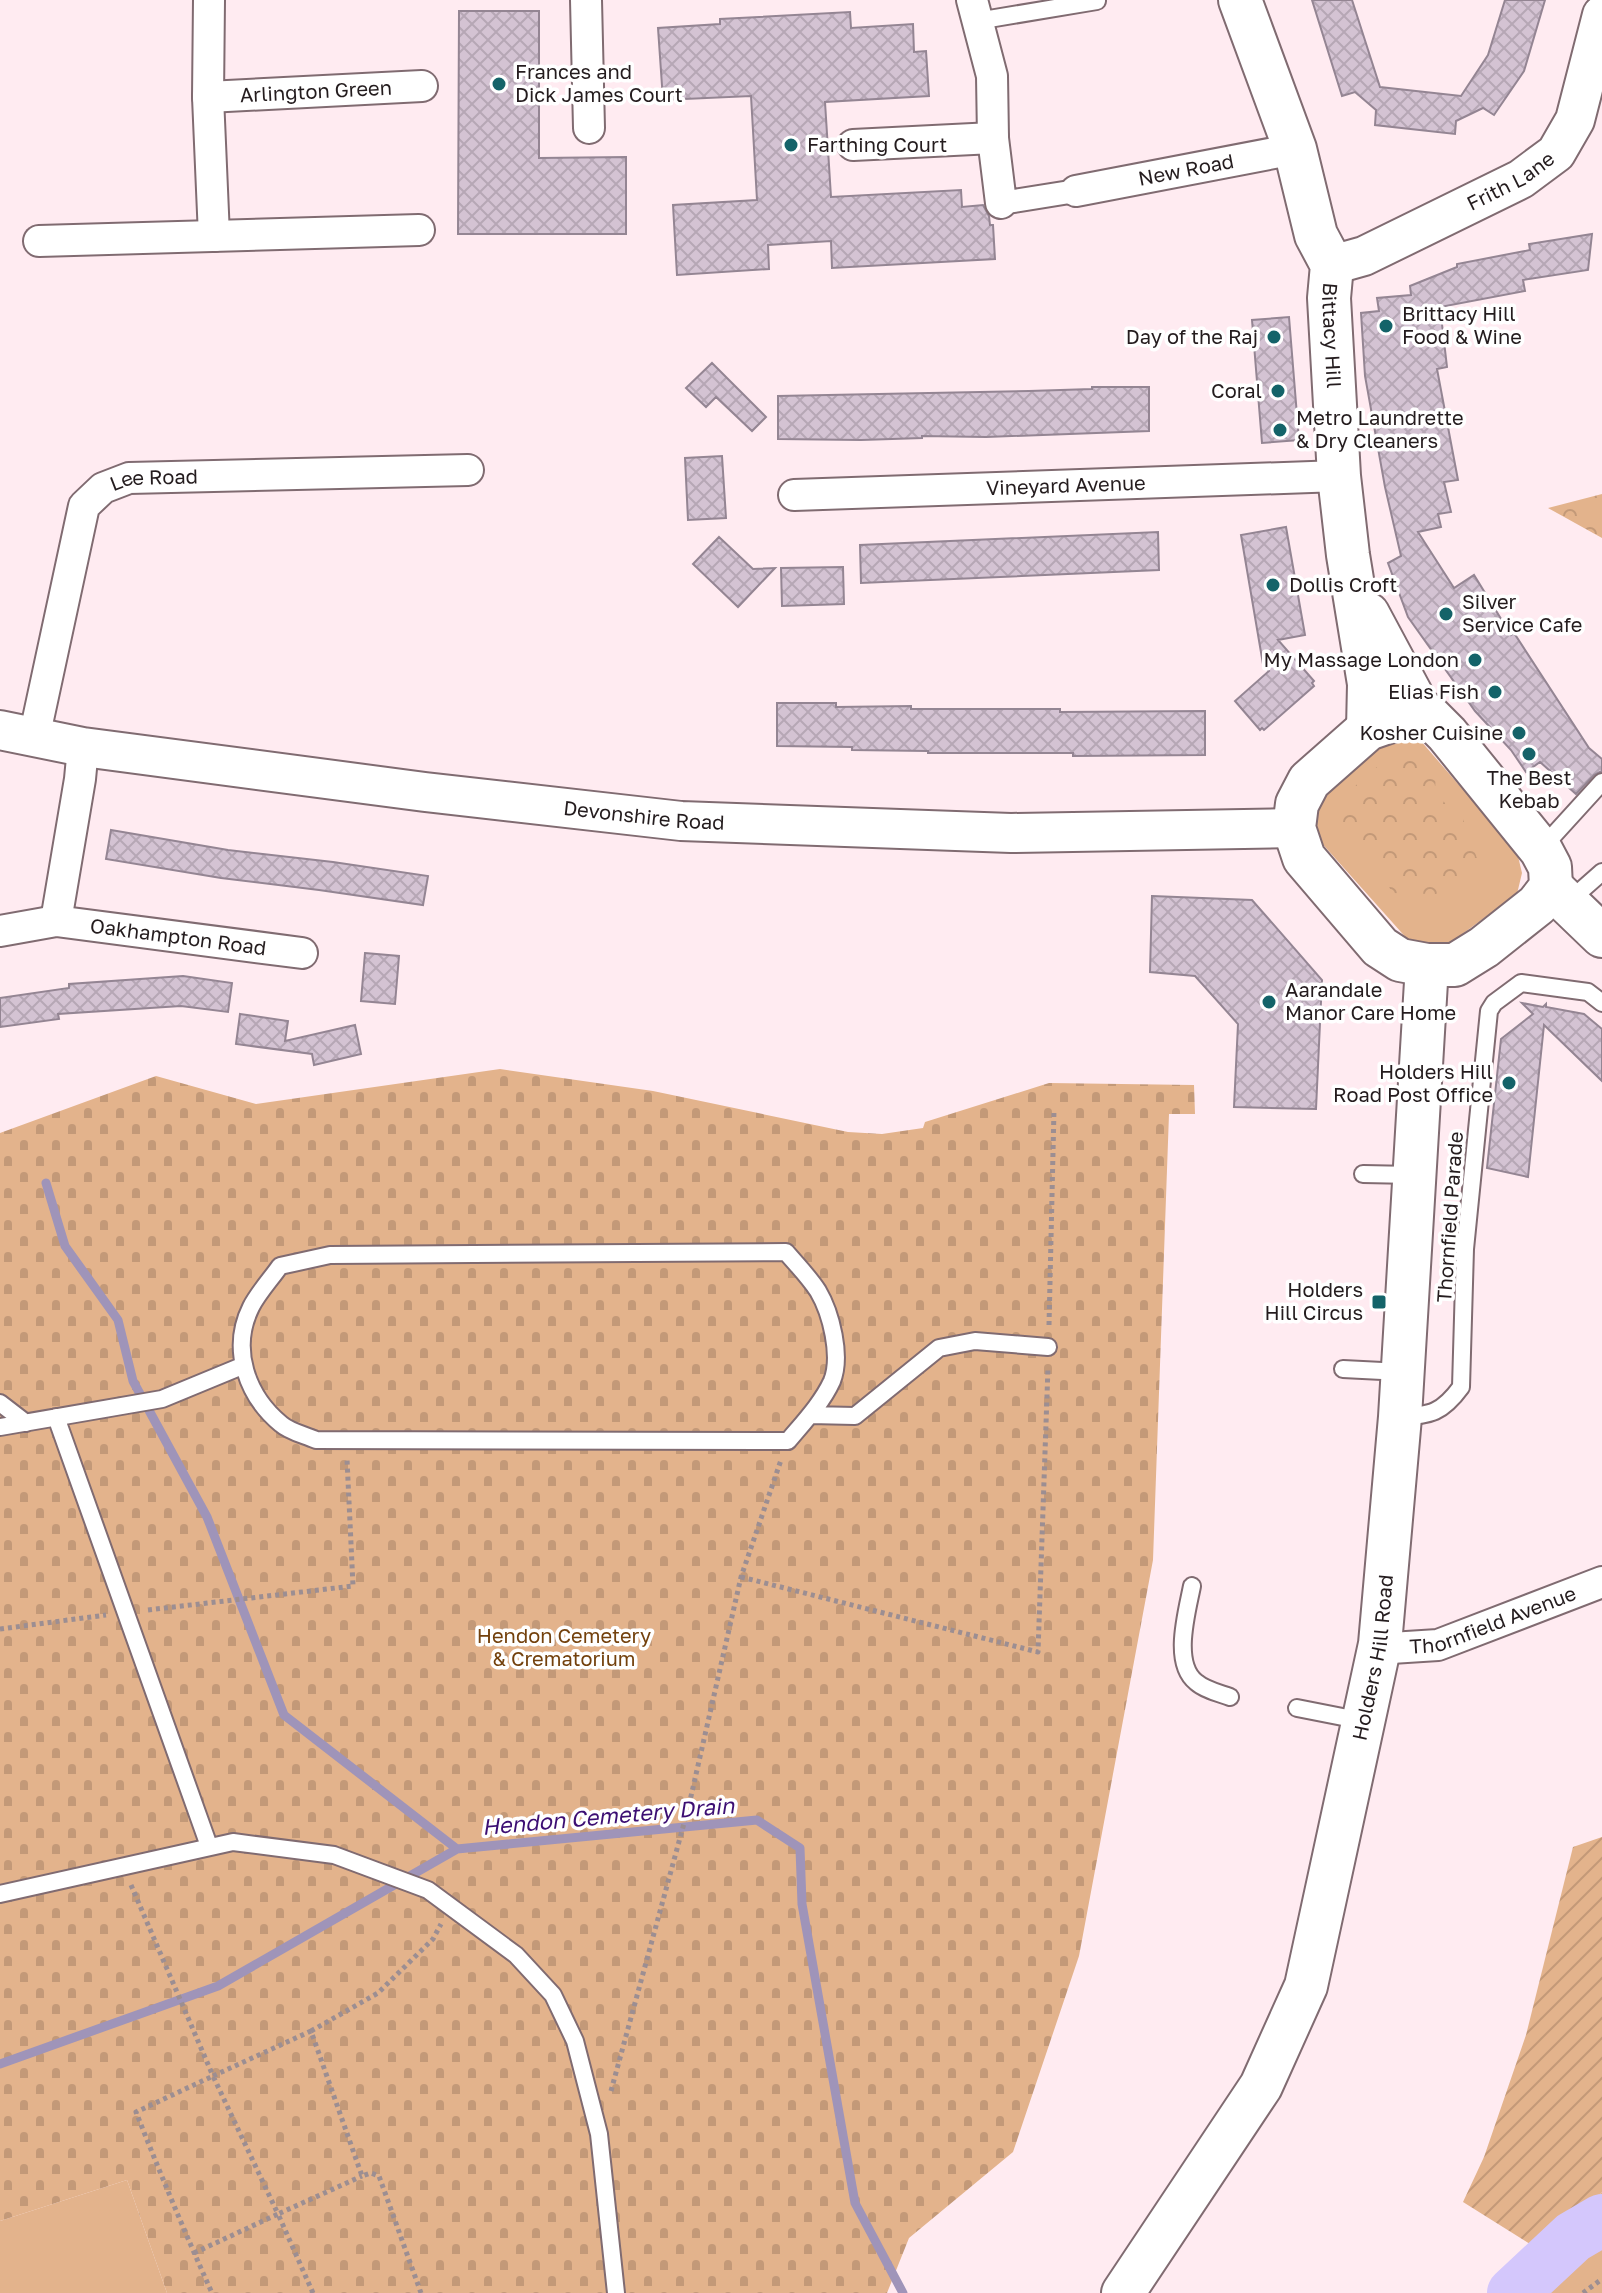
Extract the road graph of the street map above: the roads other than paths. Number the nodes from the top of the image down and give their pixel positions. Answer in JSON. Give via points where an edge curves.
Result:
{"nodes":[{"id":1,"x":209,"y":0,"type":"edge"},
{"id":2,"x":586,"y":0,"type":"edge"},
{"id":3,"x":1240,"y":0,"type":"edge"},
{"id":4,"x":1097,"y":1,"type":"edge"},
{"id":5,"x":975,"y":10,"type":"edge"},
{"id":6,"x":1602,"y":15,"type":"edge"},
{"id":7,"x":422,"y":86,"type":"dead end"},
{"id":8,"x":1594,"y":87,"type":"edge"},
{"id":9,"x":208,"y":97,"type":"junction"},
{"id":10,"x":589,"y":128,"type":"dead end"},
{"id":11,"x":993,"y":138,"type":"junction"},
{"id":12,"x":853,"y":145,"type":"dead end"},
{"id":13,"x":1295,"y":149,"type":"junction"},
{"id":14,"x":1076,"y":191,"type":"joint"},
{"id":15,"x":1001,"y":203,"type":"joint"},
{"id":16,"x":419,"y":230,"type":"dead end"},
{"id":17,"x":214,"y":236,"type":"junction"},
{"id":18,"x":39,"y":241,"type":"dead end"},
{"id":19,"x":1332,"y":265,"type":"junction"},
{"id":20,"x":468,"y":470,"type":"dead end"},
{"id":21,"x":1339,"y":476,"type":"junction"},
{"id":22,"x":794,"y":495,"type":"dead end"},
{"id":23,"x":1354,"y":589,"type":"junction"},
{"id":24,"x":1420,"y":711,"type":"junction"},
{"id":25,"x":1368,"y":729,"type":"junction"},
{"id":26,"x":17,"y":734,"type":"edge"},
{"id":27,"x":83,"y":747,"type":"junction"},
{"id":28,"x":1602,"y":782,"type":"edge"},
{"id":29,"x":1294,"y":828,"type":"junction"},
{"id":30,"x":1602,"y":872,"type":"edge"},
{"id":31,"x":1553,"y":880,"type":"junction"},
{"id":32,"x":56,"y":921,"type":"junction"},
{"id":33,"x":0,"y":931,"type":"edge"},
{"id":34,"x":1602,"y":936,"type":"edge"},
{"id":35,"x":302,"y":953,"type":"dead end"},
{"id":36,"x":1427,"y":965,"type":"junction"},
{"id":37,"x":1602,"y":1003,"type":"edge"},
{"id":38,"x":1363,"y":1174,"type":"dead end"},
{"id":39,"x":1414,"y":1175,"type":"junction"},
{"id":40,"x":1048,"y":1347,"type":"road end"},
{"id":41,"x":242,"y":1366,"type":"junction"},
{"id":42,"x":1343,"y":1369,"type":"dead end"},
{"id":43,"x":1403,"y":1372,"type":"junction"},
{"id":44,"x":0,"y":1403,"type":"edge"},
{"id":45,"x":810,"y":1415,"type":"junction"},
{"id":46,"x":56,"y":1417,"type":"junction"},
{"id":47,"x":1400,"y":1417,"type":"junction"},
{"id":48,"x":26,"y":1423,"type":"junction"},
{"id":49,"x":0,"y":1427,"type":"edge"},
{"id":50,"x":1602,"y":1582,"type":"edge"},
{"id":51,"x":1192,"y":1586,"type":"dead end"},
{"id":52,"x":1380,"y":1644,"type":"junction"},
{"id":53,"x":1230,"y":1697,"type":"dead end"},
{"id":54,"x":1297,"y":1708,"type":"dead end"},
{"id":55,"x":1365,"y":1722,"type":"junction"},
{"id":56,"x":209,"y":1846,"type":"junction"},
{"id":57,"x":0,"y":1894,"type":"edge"},
{"id":58,"x":616,"y":2293,"type":"edge"},
{"id":59,"x":1123,"y":2293,"type":"edge"}],
"edges":[{"from":1,"to":9,"type":"street"},
{"from":2,"to":10,"type":"street"},
{"from":3,"to":13,"type":"main road","name":"Bittacy Hill"},
{"from":4,"to":5,"type":"lane"},
{"from":5,"to":11,"type":"street","via":[[992,76]]},
{"from":6,"to":8,"type":"street","name":"Frith Lane"},
{"from":7,"to":9,"type":"street","name":"Arlington Green"},
{"from":8,"to":19,"type":"street","name":"Frith Lane","via":[[1556,153],[1521,179],[1364,256]]},
{"from":9,"to":17,"type":"street"},
{"from":11,"to":12,"type":"street"},
{"from":11,"to":15,"type":"street"},
{"from":13,"to":14,"type":"street","name":"New Road"},
{"from":13,"to":19,"type":"main road","name":"Bittacy Hill","via":[[1316,235]]},
{"from":14,"to":15,"type":"street"},
{"from":16,"to":17,"type":"street"},
{"from":17,"to":18,"type":"street"},
{"from":19,"to":21,"type":"main road","name":"Bittacy Hill","via":[[1329,298]]},
{"from":20,"to":26,"type":"street","name":"Lee Road","via":[[129,478],[103,488],[84,506]]},
{"from":21,"to":22,"type":"street","name":"Vineyard Avenue"},
{"from":21,"to":23,"type":"main road","name":"Bittacy Hill"},
{"from":23,"to":24,"type":"main road","name":"Bittacy Hill"},
{"from":23,"to":25,"type":"main road","name":"Bittacy Hill","via":[[1369,684]]},
{"from":24,"to":25,"type":"main road"},
{"from":24,"to":31,"type":"main road","via":[[1447,734]]},
{"from":25,"to":29,"type":"main road","via":[[1309,781],[1297,804]]},
{"from":26,"to":27,"type":"street","name":"Devonshire Road"},
{"from":27,"to":29,"type":"street","name":"Devonshire Road","via":[[681,821],[1011,833]]},
{"from":27,"to":32,"type":"street"},
{"from":28,"to":31,"type":"lane"},
{"from":29,"to":36,"type":"main road","via":[[1304,858],[1380,947],[1400,960]]},
{"from":30,"to":31,"type":"lane"},
{"from":31,"to":34,"type":"main road"},
{"from":31,"to":36,"type":"main road","via":[[1537,905],[1484,947],[1455,965]]},
{"from":32,"to":33,"type":"street","name":"Oakhampton Road"},
{"from":32,"to":35,"type":"street","name":"Oakhampton Road"},
{"from":36,"to":39,"type":"main road","name":"Holders Hill Road"},
{"from":37,"to":47,"type":"lane","name":"Thornfield Parade","via":[[1588,992],[1521,983],[1489,1011],[1465,1249],[1461,1387],[1430,1415]]},
{"from":38,"to":39,"type":"lane"},
{"from":39,"to":43,"type":"main road","name":"Holders Hill Road"},
{"from":40,"to":45,"type":"lane","via":[[975,1341],[948,1345],[855,1416]]},
{"from":41,"to":45,"type":"lane","via":[[258,1399],[283,1426],[316,1440],[788,1441]]},
{"from":41,"to":45,"type":"lane","via":[[251,1308],[280,1266],[330,1255],[786,1252],[818,1292],[837,1352],[832,1380]]},
{"from":41,"to":46,"type":"lane","via":[[162,1399]]},
{"from":42,"to":43,"type":"lane"},
{"from":43,"to":47,"type":"main road","name":"Holders Hill Road"},
{"from":44,"to":48,"type":"lane"},
{"from":46,"to":48,"type":"lane"},
{"from":46,"to":56,"type":"lane"},
{"from":47,"to":52,"type":"main road","name":"Holders Hill Road"},
{"from":48,"to":49,"type":"lane"},
{"from":50,"to":52,"type":"street","name":"Thornfield Avenue","via":[[1438,1645]]},
{"from":51,"to":53,"type":"lane","via":[[1183,1635],[1186,1672],[1196,1683]]},
{"from":52,"to":55,"type":"main road","name":"Holders Hill Road"},
{"from":54,"to":55,"type":"lane"},
{"from":55,"to":59,"type":"main road","name":"Holders Hill Road","via":[[1306,1986],[1261,2086]]},
{"from":56,"to":57,"type":"lane"},
{"from":56,"to":58,"type":"lane","via":[[233,1842],[334,1855],[428,1890],[516,1955],[553,1995],[575,2041],[599,2134]]}]}
